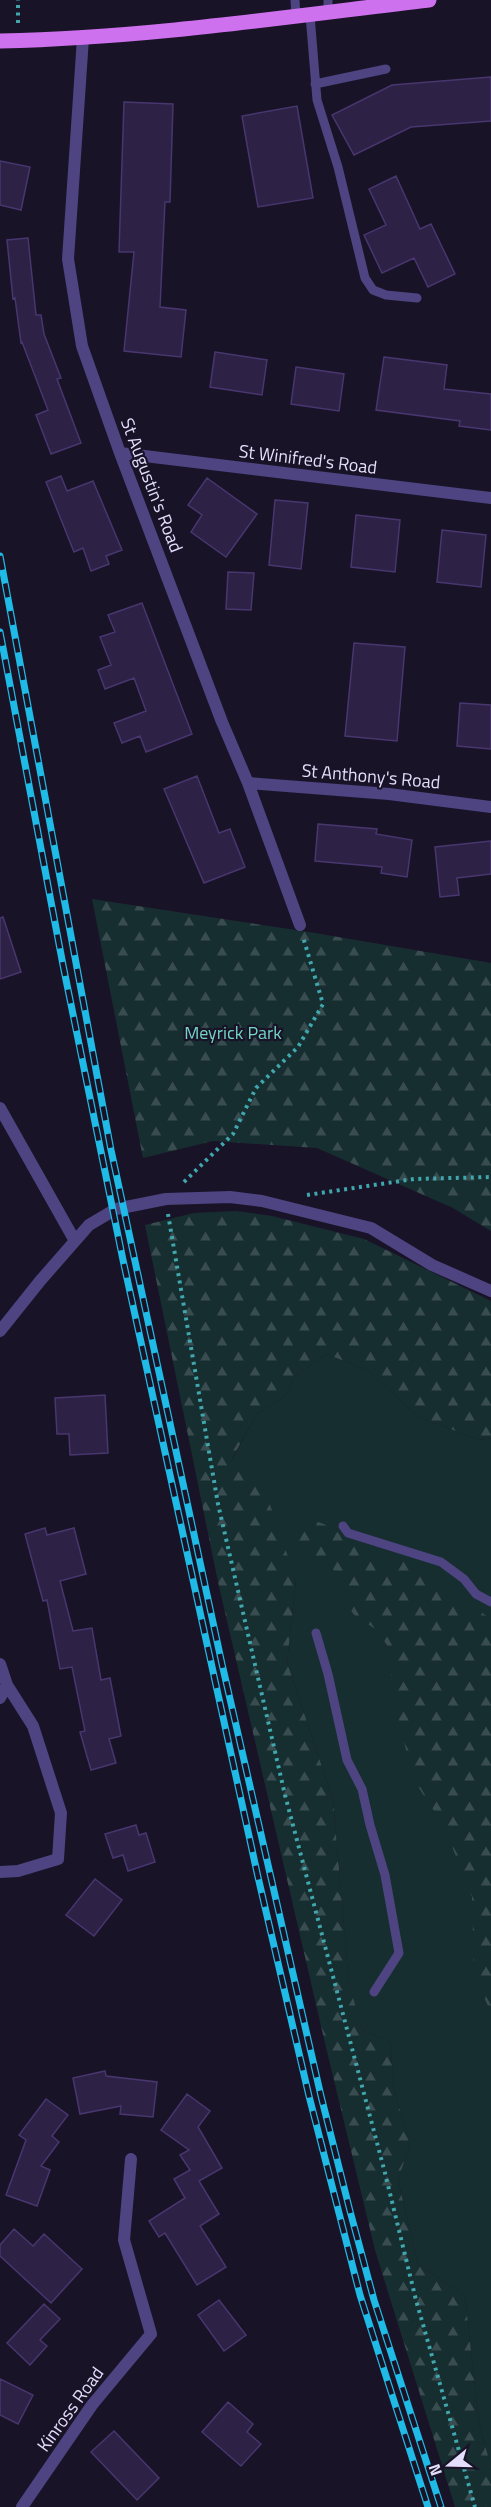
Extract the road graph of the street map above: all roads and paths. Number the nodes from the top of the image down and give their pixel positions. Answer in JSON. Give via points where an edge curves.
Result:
{"nodes":[{"id":1,"x":18,"y":0,"type":"edge"},
{"id":2,"x":429,"y":0,"type":"edge"},
{"id":3,"x":328,"y":6,"type":"edge"},
{"id":4,"x":301,"y":10,"type":"edge"},
{"id":5,"x":83,"y":38,"type":"junction"},
{"id":6,"x":0,"y":41,"type":"edge"},
{"id":7,"x":18,"y":41,"type":"junction"},
{"id":8,"x":386,"y":69,"type":"dead end"},
{"id":9,"x":315,"y":84,"type":"junction"},
{"id":10,"x":417,"y":298,"type":"dead end"},
{"id":11,"x":120,"y":453,"type":"junction"},
{"id":12,"x":491,"y":498,"type":"edge"},
{"id":13,"x":248,"y":783,"type":"junction"},
{"id":14,"x":491,"y":807,"type":"edge"},
{"id":15,"x":300,"y":925,"type":"joint"},
{"id":16,"x":0,"y":1108,"type":"edge"},
{"id":17,"x":491,"y":1177,"type":"edge"},
{"id":18,"x":297,"y":1196,"type":"dead end"},
{"id":19,"x":166,"y":1199,"type":"junction"},
{"id":20,"x":75,"y":1241,"type":"junction"},
{"id":21,"x":491,"y":1291,"type":"edge"},
{"id":22,"x":0,"y":1331,"type":"edge"},
{"id":23,"x":343,"y":1526,"type":"dead end"},
{"id":24,"x":491,"y":1602,"type":"edge"},
{"id":25,"x":316,"y":1633,"type":"dead end"},
{"id":26,"x":0,"y":1664,"type":"edge"},
{"id":27,"x":7,"y":1684,"type":"junction"},
{"id":28,"x":0,"y":1698,"type":"edge"},
{"id":29,"x":0,"y":1872,"type":"edge"},
{"id":30,"x":374,"y":1992,"type":"dead end"},
{"id":31,"x":131,"y":2159,"type":"dead end"},
{"id":32,"x":22,"y":2507,"type":"edge"},
{"id":33,"x":475,"y":2507,"type":"edge"}],
"edges":[{"from":1,"to":7,"type":"path"},
{"from":2,"to":3,"type":"main road"},
{"from":3,"to":4,"type":"main road"},
{"from":4,"to":5,"type":"main road","via":[[155,33]]},
{"from":4,"to":9,"type":"lane"},
{"from":5,"to":7,"type":"main road"},
{"from":5,"to":11,"type":"street","name":"St Augustin's Road","via":[[68,259],[82,346]]},
{"from":6,"to":7,"type":"main road"},
{"from":8,"to":9,"type":"lane"},
{"from":9,"to":10,"type":"lane","via":[[365,279],[373,290],[386,295]]},
{"from":11,"to":12,"type":"street","name":"St Winifred's Road"},
{"from":11,"to":13,"type":"street","name":"St Augustin's Road"},
{"from":13,"to":14,"type":"street","name":"St Anthony's Road"},
{"from":13,"to":15,"type":"street","name":"St Augustin's Road"},
{"from":15,"to":19,"type":"path","via":[[323,1004],[298,1047],[256,1088],[233,1134]]},
{"from":16,"to":20,"type":"street"},
{"from":17,"to":18,"type":"path","via":[[414,1179]]},
{"from":19,"to":20,"type":"street","via":[[116,1209],[89,1225]]},
{"from":19,"to":21,"type":"street","via":[[230,1197],[262,1201],[371,1228],[432,1265]]},
{"from":19,"to":33,"type":"path","via":[[218,1504],[285,1795],[416,2300]]},
{"from":20,"to":22,"type":"street"},
{"from":23,"to":24,"type":"lane","via":[[348,1533],[441,1562]]},
{"from":25,"to":30,"type":"lane","via":[[347,1760],[362,1789],[385,1875],[399,1953]]},
{"from":26,"to":27,"type":"street"},
{"from":27,"to":28,"type":"street"},
{"from":27,"to":29,"type":"street","via":[[33,1726],[61,1813],[58,1859]]},
{"from":31,"to":32,"type":"street","name":"Kinross Road","via":[[124,2240],[151,2334],[92,2405]]}]}
